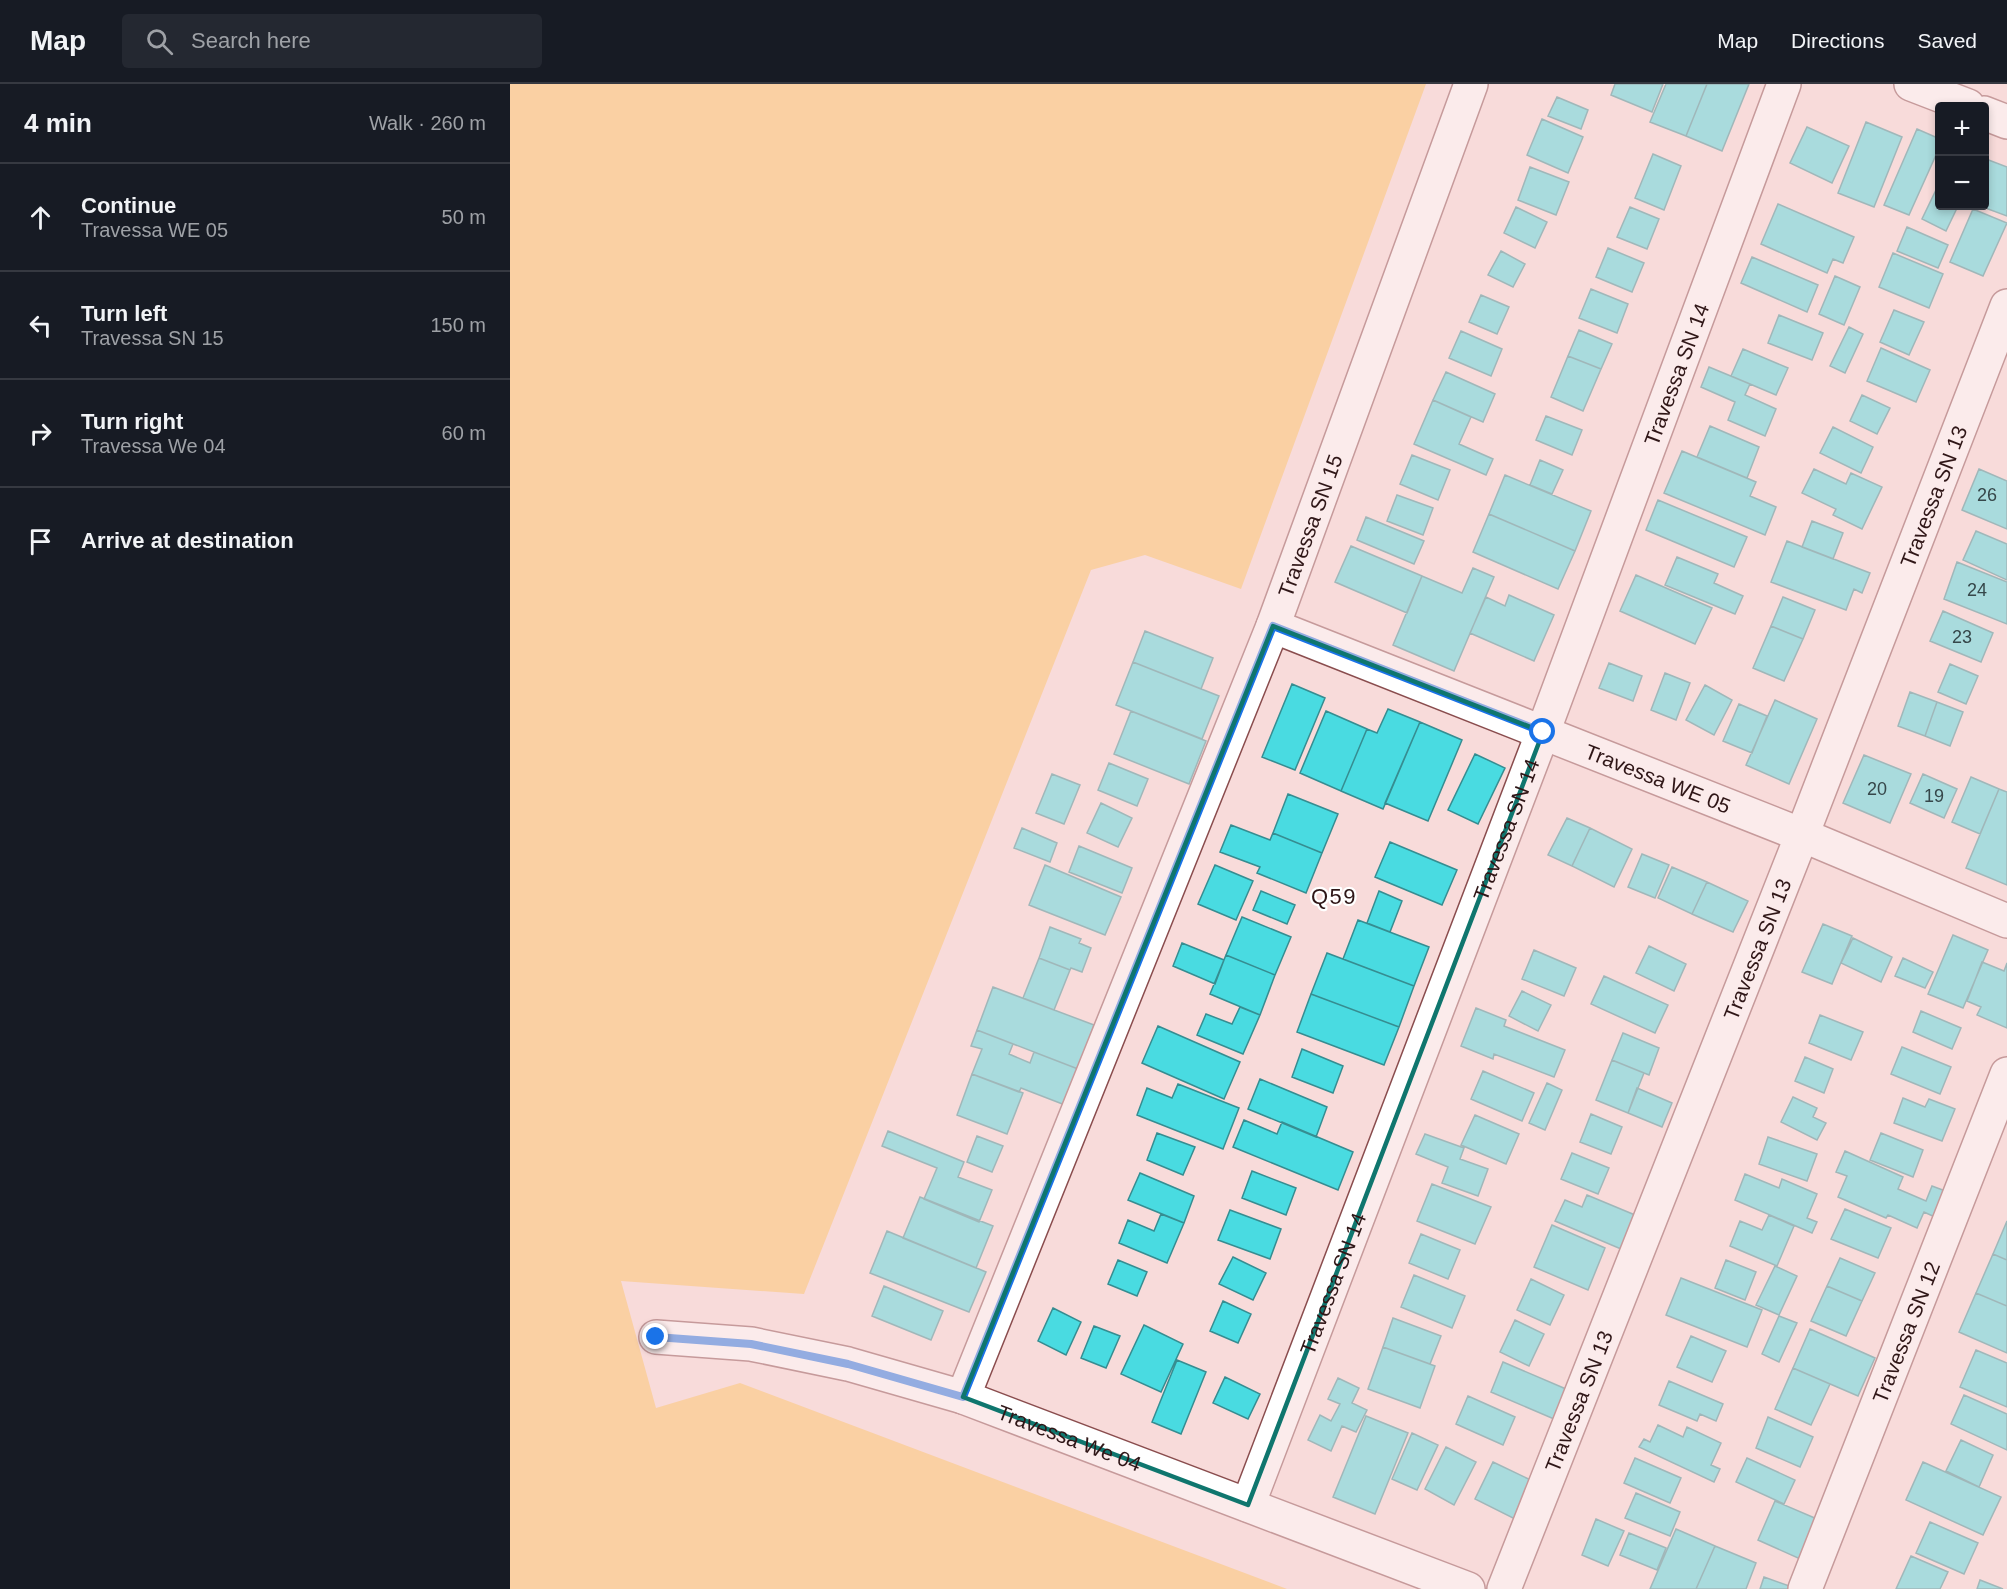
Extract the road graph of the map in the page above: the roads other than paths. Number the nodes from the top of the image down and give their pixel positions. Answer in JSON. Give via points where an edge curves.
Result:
{"nodes":[{"id":1,"x":1471,"y":84,"type":"edge"},
{"id":2,"x":1784,"y":84,"type":"edge"},
{"id":3,"x":1911,"y":84,"type":"edge"},
{"id":4,"x":1958,"y":102,"type":"edge"},
{"id":5,"x":1989,"y":115,"type":"edge"},
{"id":6,"x":2007,"y":122,"type":"edge"},
{"id":7,"x":2007,"y":306,"type":"edge"},
{"id":8,"x":1273,"y":626,"type":"junction"},
{"id":9,"x":1543,"y":732,"type":"junction"},
{"id":10,"x":1802,"y":835,"type":"junction"},
{"id":11,"x":2007,"y":921,"type":"edge"},
{"id":12,"x":2007,"y":1074,"type":"edge"},
{"id":13,"x":656,"y":1337,"type":"dead end"},
{"id":14,"x":963,"y":1397,"type":"junction"},
{"id":15,"x":1248,"y":1504,"type":"junction"},
{"id":16,"x":1468,"y":1589,"type":"edge"},
{"id":17,"x":1504,"y":1589,"type":"edge"},
{"id":18,"x":1805,"y":1589,"type":"edge"}],
"edges":[{"from":1,"to":8,"type":"street","name":"Travessa SN 15"},
{"from":2,"to":9,"type":"street","name":"Travessa SN 14"},
{"from":3,"to":4,"type":"street"},
{"from":5,"to":6,"type":"street"},
{"from":7,"to":10,"type":"street","name":"Travessa SN 13"},
{"from":8,"to":9,"type":"street","name":"Travessa WE 05"},
{"from":8,"to":14,"type":"street","name":"Travessa SN 15"},
{"from":9,"to":10,"type":"street","name":"Travessa WE 05"},
{"from":9,"to":15,"type":"street","name":"Travessa SN 14"},
{"from":10,"to":11,"type":"street","name":"Travessa WE 05"},
{"from":10,"to":17,"type":"street","name":"Travessa SN 13"},
{"from":12,"to":18,"type":"street","name":"Travessa SN 12"},
{"from":13,"to":14,"type":"street","name":"Travessa We 04","via":[[751,1344],[848,1364]]},
{"from":14,"to":15,"type":"street","name":"Travessa We 04"},
{"from":15,"to":16,"type":"street","name":"Travessa We 04"}]}
